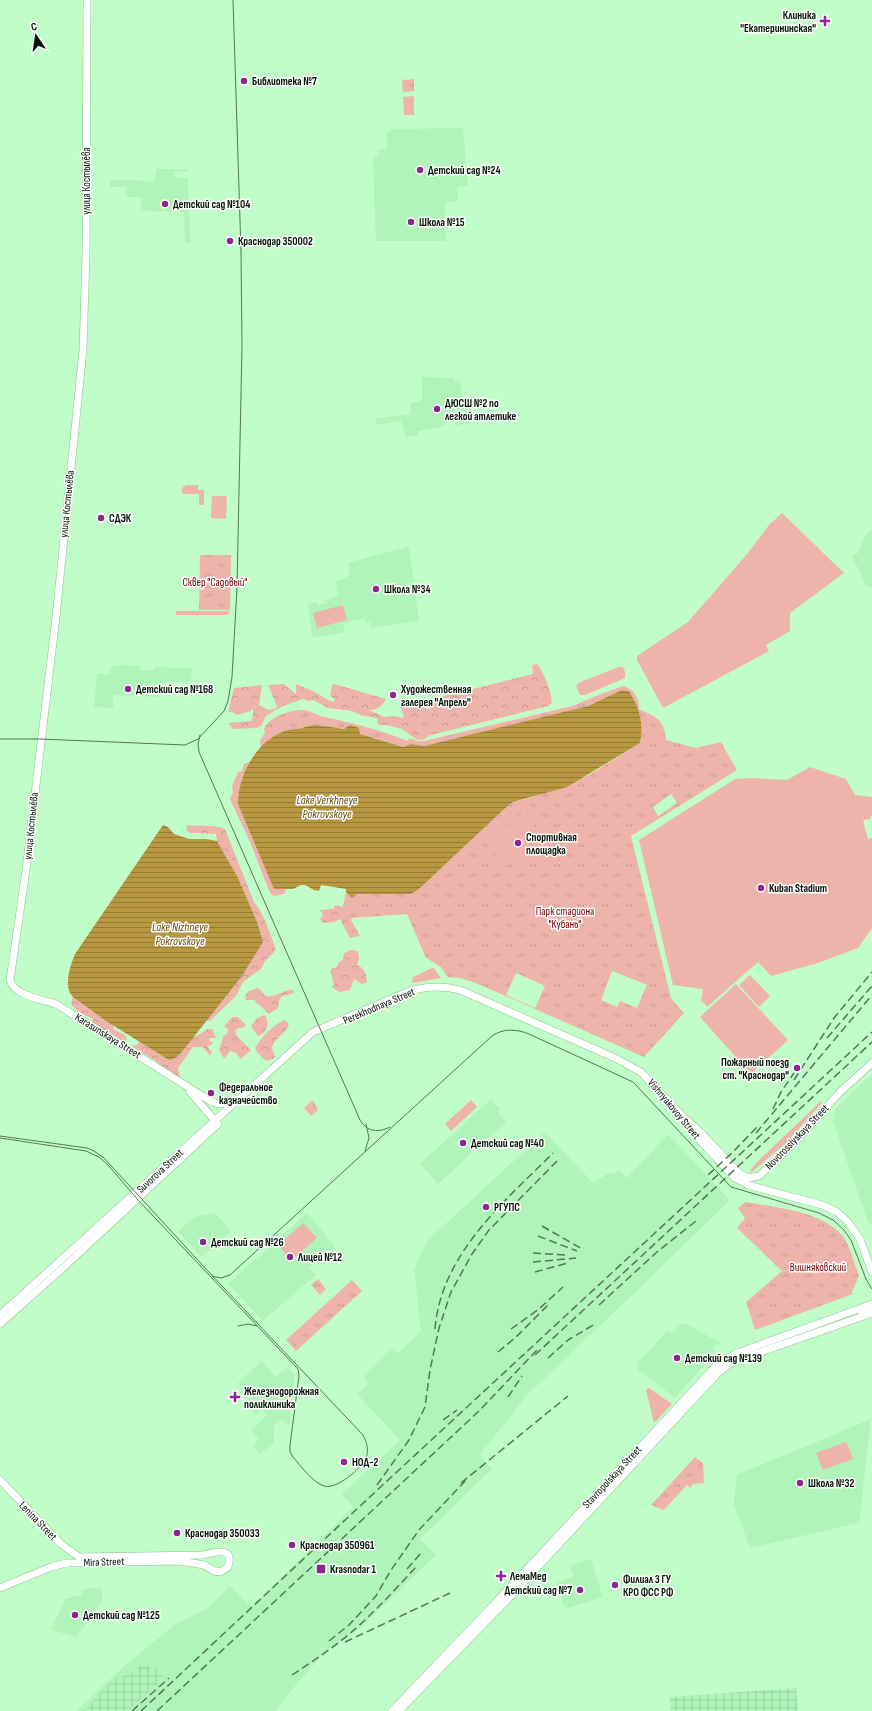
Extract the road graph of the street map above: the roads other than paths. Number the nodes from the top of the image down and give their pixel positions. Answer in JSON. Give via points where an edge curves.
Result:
{"nodes":[{"id":1,"x":87,"y":0,"type":"edge"},
{"id":2,"x":437,"y":986,"type":"joint"},
{"id":3,"x":29,"y":996,"type":"joint"},
{"id":4,"x":321,"y":1029,"type":"joint"},
{"id":5,"x":872,"y":1063,"type":"edge"},
{"id":6,"x":183,"y":1084,"type":"junction"},
{"id":7,"x":236,"y":1102,"type":"junction"},
{"id":8,"x":685,"y":1119,"type":"junction"},
{"id":9,"x":216,"y":1122,"type":"junction"},
{"id":10,"x":872,"y":1272,"type":"edge"},
{"id":11,"x":872,"y":1305,"type":"edge"},
{"id":12,"x":872,"y":1313,"type":"edge"},
{"id":13,"x":0,"y":1315,"type":"edge"},
{"id":14,"x":0,"y":1324,"type":"edge"},
{"id":15,"x":830,"y":1326,"type":"junction"},
{"id":16,"x":0,"y":1480,"type":"edge"},
{"id":17,"x":213,"y":1553,"type":"junction"},
{"id":18,"x":80,"y":1557,"type":"joint"},
{"id":19,"x":211,"y":1569,"type":"junction"},
{"id":20,"x":0,"y":1588,"type":"edge"},
{"id":21,"x":392,"y":1711,"type":"edge"},
{"id":22,"x":399,"y":1711,"type":"edge"}],
"edges":[{"from":1,"to":3,"type":"main road","name":"улица Костылёва","via":[[83,350],[56,618],[26,870],[10,974],[13,988]]},
{"from":2,"to":4,"type":"main road","name":"Perekhodnaya Street","via":[[410,992]]},
{"from":2,"to":8,"type":"main road","name":"Vishnyakovoy Street","via":[[460,990],[635,1068],[646,1076]]},
{"from":3,"to":6,"type":"main road","name":"Karasunskaya Street","via":[[56,1004]]},
{"from":4,"to":7,"type":"main road","name":"Suvorova Street","via":[[313,1032]]},
{"from":5,"to":8,"type":"main road","name":"Novorossiyskaya Street","via":[[840,1092],[799,1138],[759,1176],[748,1178],[740,1174]]},
{"from":6,"to":7,"type":"main road","name":"Karasunskaya Street","via":[[212,1102]]},
{"from":6,"to":9,"type":"main road","name":"Karasunskaya Street"},
{"from":7,"to":9,"type":"main road","name":"Suvorova Street"},
{"from":8,"to":10,"type":"main road","name":"Vishnyakovoy Street","via":[[695,1135],[735,1178],[748,1185],[822,1205],[841,1216],[858,1234]]},
{"from":9,"to":13,"type":"main road","name":"Suvorova Street"},
{"from":9,"to":14,"type":"main road","name":"Suvorova Street","via":[[93,1241]]},
{"from":11,"to":15,"type":"main road","name":"Stavropolskaya Street"},
{"from":11,"to":21,"type":"main road","name":"Stavropolskaya Street","via":[[740,1352],[714,1368]]},
{"from":12,"to":15,"type":"main road","name":"Stavropolskaya Street"},
{"from":15,"to":22,"type":"main road","name":"Stavropolskaya Street","via":[[737,1361],[718,1373],[512,1595]]},
{"from":16,"to":18,"type":"main road","name":"Lenina Street","via":[[61,1544]]},
{"from":17,"to":18,"type":"main road","name":"Mira Street"},
{"from":17,"to":19,"type":"main road","via":[[208,1560]]},
{"from":17,"to":19,"type":"main road","via":[[219,1551],[226,1554],[229,1563],[226,1570],[220,1572]]},
{"from":19,"to":20,"type":"main road","name":"Mira Street","via":[[180,1560],[66,1563],[39,1571]]}]}
